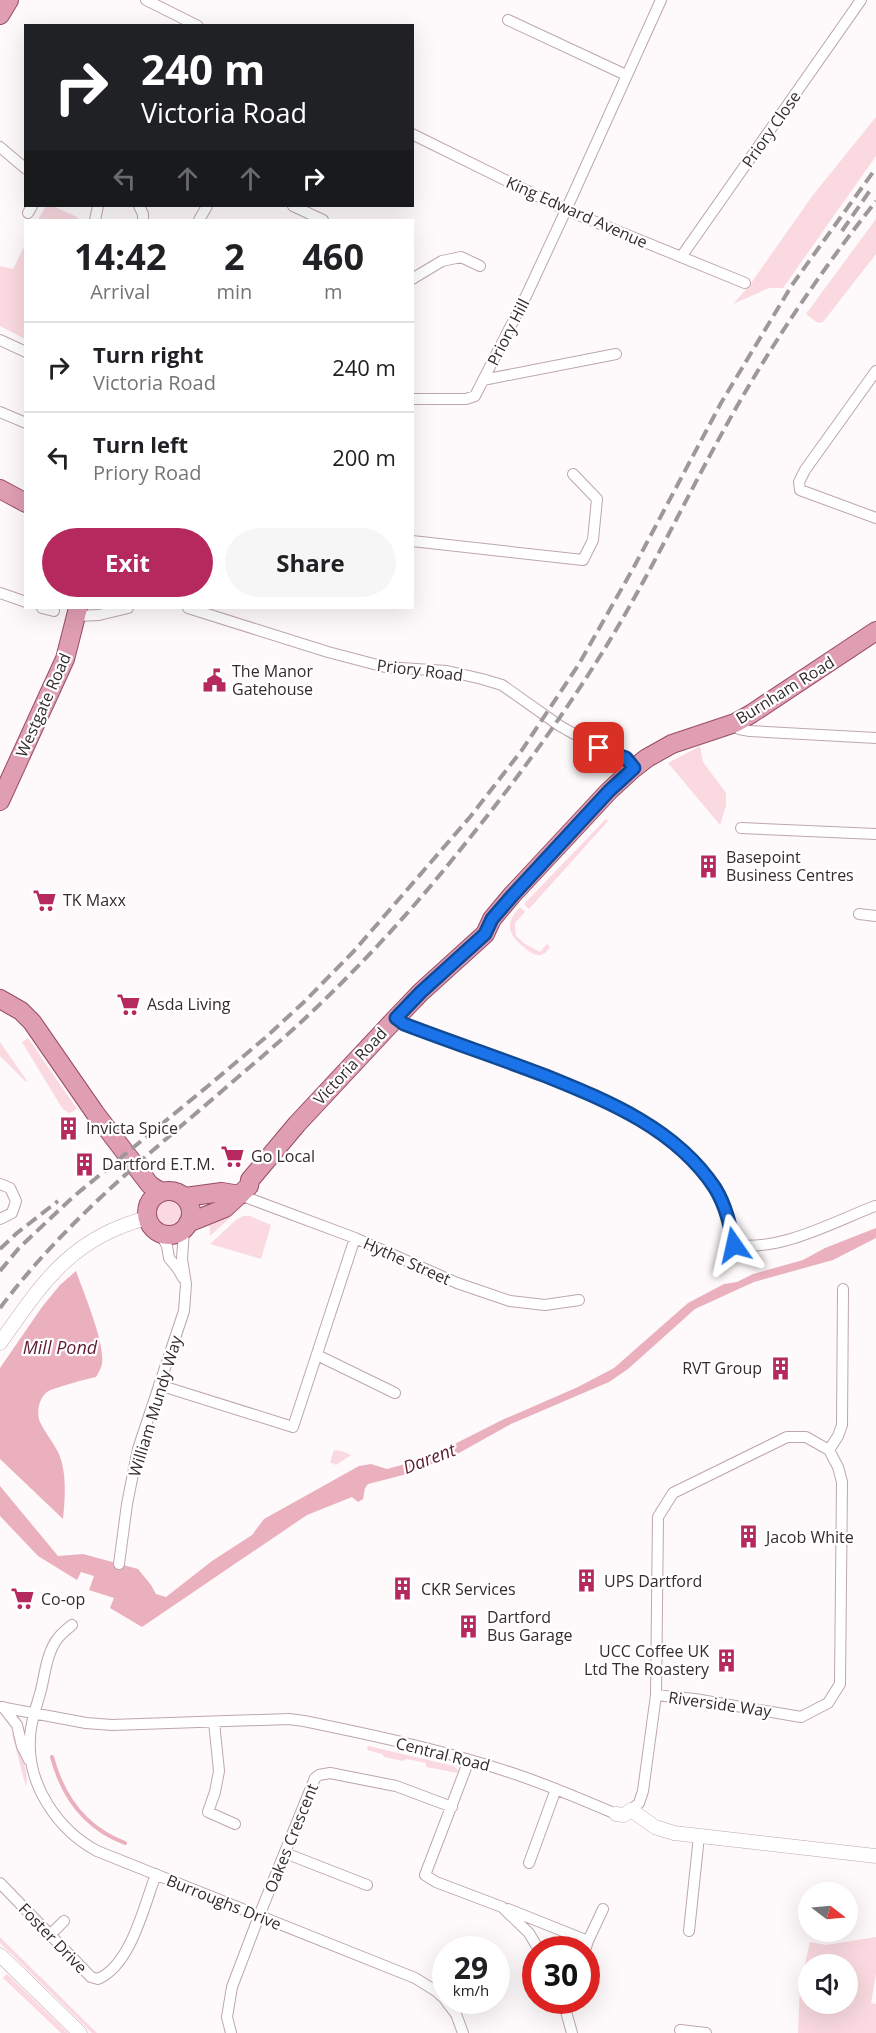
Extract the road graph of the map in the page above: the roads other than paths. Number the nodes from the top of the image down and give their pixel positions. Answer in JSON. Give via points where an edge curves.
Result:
{"nodes":[{"id":1,"x":9,"y":0,"type":"edge"},
{"id":2,"x":146,"y":0,"type":"edge"},
{"id":3,"x":660,"y":0,"type":"edge"},
{"id":4,"x":861,"y":0,"type":"edge"},
{"id":5,"x":0,"y":15,"type":"edge"},
{"id":6,"x":508,"y":20,"type":"dead end"},
{"id":7,"x":194,"y":24,"type":"edge"},
{"id":8,"x":626,"y":75,"type":"junction"},
{"id":9,"x":414,"y":135,"type":"edge"},
{"id":10,"x":0,"y":147,"type":"edge"},
{"id":11,"x":24,"y":167,"type":"edge"},
{"id":12,"x":296,"y":207,"type":"edge"},
{"id":13,"x":566,"y":210,"type":"junction"},
{"id":14,"x":321,"y":219,"type":"edge"},
{"id":15,"x":681,"y":257,"type":"junction"},
{"id":16,"x":480,"y":266,"type":"dead end"},
{"id":17,"x":414,"y":278,"type":"edge"},
{"id":18,"x":745,"y":283,"type":"dead end"},
{"id":19,"x":0,"y":340,"type":"edge"},
{"id":20,"x":24,"y":350,"type":"edge"},
{"id":21,"x":616,"y":354,"type":"dead end"},
{"id":22,"x":876,"y":372,"type":"edge"},
{"id":23,"x":483,"y":380,"type":"junction"},
{"id":24,"x":414,"y":399,"type":"edge"},
{"id":25,"x":0,"y":412,"type":"edge"},
{"id":26,"x":24,"y":422,"type":"edge"},
{"id":27,"x":573,"y":474,"type":"dead end"},
{"id":28,"x":0,"y":489,"type":"edge"},
{"id":29,"x":24,"y":502,"type":"edge"},
{"id":30,"x":876,"y":518,"type":"edge"},
{"id":31,"x":414,"y":541,"type":"edge"},
{"id":32,"x":0,"y":593,"type":"edge"},
{"id":33,"x":24,"y":601,"type":"edge"},
{"id":34,"x":124,"y":609,"type":"edge"},
{"id":35,"x":191,"y":609,"type":"edge"},
{"id":36,"x":77,"y":612,"type":"edge"},
{"id":37,"x":876,"y":631,"type":"edge"},
{"id":38,"x":735,"y":723,"type":"junction"},
{"id":39,"x":876,"y":738,"type":"edge"},
{"id":40,"x":656,"y":753,"type":"joint"},
{"id":41,"x":634,"y":768,"type":"junction"},
{"id":42,"x":2,"y":789,"type":"edge"},
{"id":43,"x":741,"y":828,"type":"dead end"},
{"id":44,"x":876,"y":834,"type":"edge"},
{"id":45,"x":860,"y":914,"type":"dead end"},
{"id":46,"x":876,"y":916,"type":"edge"},
{"id":47,"x":0,"y":999,"type":"edge"},
{"id":48,"x":396,"y":1018,"type":"junction"},
{"id":49,"x":0,"y":1184,"type":"edge"},
{"id":50,"x":237,"y":1189,"type":"junction"},
{"id":51,"x":161,"y":1192,"type":"junction"},
{"id":52,"x":185,"y":1197,"type":"junction"},
{"id":53,"x":875,"y":1206,"type":"edge"},
{"id":54,"x":147,"y":1218,"type":"junction"},
{"id":55,"x":0,"y":1219,"type":"edge"},
{"id":56,"x":186,"y":1226,"type":"junction"},
{"id":57,"x":160,"y":1233,"type":"junction"},
{"id":58,"x":355,"y":1238,"type":"junction"},
{"id":59,"x":186,"y":1284,"type":"junction"},
{"id":60,"x":843,"y":1289,"type":"dead end"},
{"id":61,"x":579,"y":1300,"type":"dead end"},
{"id":62,"x":0,"y":1343,"type":"edge"},
{"id":63,"x":317,"y":1355,"type":"junction"},
{"id":64,"x":159,"y":1385,"type":"junction"},
{"id":65,"x":395,"y":1393,"type":"dead end"},
{"id":66,"x":829,"y":1450,"type":"junction"},
{"id":67,"x":119,"y":1564,"type":"dead end"},
{"id":68,"x":72,"y":1625,"type":"dead end"},
{"id":69,"x":656,"y":1695,"type":"junction"},
{"id":70,"x":1,"y":1707,"type":"edge"},
{"id":71,"x":36,"y":1713,"type":"junction"},
{"id":72,"x":214,"y":1722,"type":"junction"},
{"id":73,"x":470,"y":1760,"type":"junction"},
{"id":74,"x":33,"y":1768,"type":"junction"},
{"id":75,"x":556,"y":1789,"type":"junction"},
{"id":76,"x":452,"y":1808,"type":"junction"},
{"id":77,"x":632,"y":1810,"type":"junction"},
{"id":78,"x":616,"y":1814,"type":"joint"},
{"id":79,"x":235,"y":1824,"type":"dead end"},
{"id":80,"x":699,"y":1836,"type":"junction"},
{"id":81,"x":285,"y":1853,"type":"junction"},
{"id":82,"x":874,"y":1856,"type":"edge"},
{"id":83,"x":530,"y":1863,"type":"dead end"},
{"id":84,"x":156,"y":1874,"type":"junction"},
{"id":85,"x":0,"y":1883,"type":"edge"},
{"id":86,"x":368,"y":1885,"type":"dead end"},
{"id":87,"x":502,"y":1907,"type":"junction"},
{"id":88,"x":603,"y":1909,"type":"dead end"},
{"id":89,"x":259,"y":1916,"type":"junction"},
{"id":90,"x":64,"y":1922,"type":"dead end"},
{"id":91,"x":689,"y":1931,"type":"dead end"},
{"id":92,"x":50,"y":1935,"type":"junction"},
{"id":93,"x":531,"y":1936,"type":"edge"},
{"id":94,"x":564,"y":1936,"type":"edge"},
{"id":95,"x":591,"y":1936,"type":"edge"},
{"id":96,"x":0,"y":1954,"type":"edge"},
{"id":97,"x":432,"y":1988,"type":"edge"},
{"id":98,"x":456,"y":2014,"type":"edge"},
{"id":99,"x":568,"y":2014,"type":"edge"},
{"id":100,"x":680,"y":2030,"type":"dead end"},
{"id":101,"x":80,"y":2033,"type":"edge"},
{"id":102,"x":231,"y":2033,"type":"edge"},
{"id":103,"x":463,"y":2033,"type":"edge"},
{"id":104,"x":572,"y":2033,"type":"edge"},
{"id":105,"x":706,"y":2033,"type":"edge"}],
"edges":[{"from":1,"to":5,"type":"main road"},
{"from":2,"to":7,"type":"street"},
{"from":3,"to":8,"type":"street","name":"Priory Hill"},
{"from":4,"to":15,"type":"street","name":"Priory Close"},
{"from":6,"to":8,"type":"street"},
{"from":8,"to":13,"type":"street","name":"Priory Hill"},
{"from":9,"to":13,"type":"street","name":"King Edward Avenue"},
{"from":10,"to":11,"type":"street"},
{"from":12,"to":14,"type":"street"},
{"from":13,"to":15,"type":"street","name":"King Edward Avenue"},
{"from":13,"to":23,"type":"street","name":"Priory Hill"},
{"from":15,"to":18,"type":"street","name":"King Edward Avenue"},
{"from":16,"to":17,"type":"street","via":[[461,257],[442,261]]},
{"from":19,"to":20,"type":"street"},
{"from":21,"to":23,"type":"street"},
{"from":22,"to":30,"type":"street","via":[[799,482],[800,490]]},
{"from":23,"to":24,"type":"street","name":"Priory Hill","via":[[476,396],[466,399]]},
{"from":25,"to":26,"type":"street"},
{"from":27,"to":31,"type":"street","via":[[597,499],[592,540],[583,560]]},
{"from":28,"to":29,"type":"main road"},
{"from":32,"to":33,"type":"street"},
{"from":34,"to":36,"type":"street","via":[[99,615]]},
{"from":35,"to":41,"type":"street","name":"Priory Road","via":[[384,667],[447,671],[502,685],[567,730],[626,758]]},
{"from":36,"to":42,"type":"main road","name":"Westgate Road","via":[[65,659]]},
{"from":37,"to":38,"type":"main road","name":"Burnham Road"},
{"from":38,"to":39,"type":"street","via":[[739,729]]},
{"from":38,"to":40,"type":"main road","name":"Burnham Road"},
{"from":40,"to":41,"type":"main road","name":"Victoria Road"},
{"from":41,"to":48,"type":"main road","name":"Victoria Road","via":[[512,896],[485,934]]},
{"from":43,"to":44,"type":"street"},
{"from":45,"to":46,"type":"street"},
{"from":47,"to":51,"type":"main road","via":[[26,1015],[95,1113],[150,1185]]},
{"from":48,"to":50,"type":"main road","name":"Victoria Road"},
{"from":48,"to":53,"type":"street","via":[[587,1093],[631,1113],[658,1131],[681,1147],[716,1189],[727,1213],[734,1245],[763,1246],[785,1240]]},
{"from":49,"to":55,"type":"street","via":[[10,1188],[16,1201],[12,1213]]},
{"from":50,"to":52,"type":"main road"},
{"from":50,"to":56,"type":"main road","name":"Victoria Road","via":[[225,1208]]},
{"from":50,"to":58,"type":"street","name":"Hythe Street"},
{"from":51,"to":52,"type":"main road","via":[[173,1191]]},
{"from":51,"to":54,"type":"main road","via":[[147,1206]]},
{"from":52,"to":56,"type":"main road","via":[[191,1213]]},
{"from":54,"to":57,"type":"main road"},
{"from":54,"to":62,"type":"street","via":[[124,1224],[74,1252],[54,1271]]},
{"from":56,"to":57,"type":"main road","name":"Victoria Road","via":[[175,1234]]},
{"from":56,"to":59,"type":"street","name":"William Mundy Way","via":[[182,1259]]},
{"from":57,"to":59,"type":"street","via":[[169,1258]]},
{"from":58,"to":61,"type":"street","name":"Hythe Street","via":[[457,1283],[510,1300],[545,1305]]},
{"from":58,"to":63,"type":"street"},
{"from":59,"to":64,"type":"street","name":"William Mundy Way","via":[[184,1311]]},
{"from":60,"to":66,"type":"street","via":[[842,1425]]},
{"from":63,"to":64,"type":"street","via":[[293,1426]]},
{"from":63,"to":65,"type":"street"},
{"from":64,"to":67,"type":"street","name":"William Mundy Way","via":[[138,1449]]},
{"from":66,"to":69,"type":"street","name":"Riverside Way","via":[[806,1437],[787,1437],[673,1493],[665,1504],[658,1517]]},
{"from":66,"to":69,"type":"street","name":"Riverside Way","via":[[842,1482],[842,1504],[840,1684],[828,1703],[801,1717]]},
{"from":68,"to":71,"type":"street","name":"Burroughs Drive","via":[[58,1638],[51,1652]]},
{"from":69,"to":77,"type":"street","via":[[643,1791]]},
{"from":70,"to":71,"type":"street","name":"Central Road"},
{"from":70,"to":74,"type":"street","name":"Burroughs Drive","via":[[16,1725]]},
{"from":71,"to":72,"type":"street","name":"Central Road","via":[[112,1725]]},
{"from":71,"to":74,"type":"street","name":"Burroughs Drive","via":[[30,1738]]},
{"from":72,"to":73,"type":"street","name":"Central Road","via":[[304,1720]]},
{"from":72,"to":79,"type":"street","via":[[219,1771],[208,1812]]},
{"from":73,"to":75,"type":"street","name":"Central Road"},
{"from":73,"to":76,"type":"street"},
{"from":74,"to":84,"type":"street","name":"Burroughs Drive","via":[[46,1802],[80,1841]]},
{"from":75,"to":78,"type":"street","name":"Central Road"},
{"from":75,"to":83,"type":"street"},
{"from":76,"to":81,"type":"street","name":"Oakes Crescent","via":[[396,1786],[330,1773],[319,1775],[312,1783]]},
{"from":76,"to":87,"type":"street","via":[[425,1875]]},
{"from":77,"to":78,"type":"street","name":"Central Road"},
{"from":77,"to":80,"type":"street","via":[[655,1827]]},
{"from":80,"to":82,"type":"street"},
{"from":80,"to":91,"type":"street"},
{"from":81,"to":86,"type":"street"},
{"from":81,"to":89,"type":"street","name":"Oakes Crescent"},
{"from":84,"to":89,"type":"street","name":"Burroughs Drive"},
{"from":84,"to":92,"type":"street","name":"Foster Drive","via":[[126,1953],[104,1977],[91,1977]]},
{"from":85,"to":92,"type":"street","name":"Foster Drive"},
{"from":87,"to":93,"type":"street"},
{"from":87,"to":94,"type":"street"},
{"from":88,"to":95,"type":"street"},
{"from":89,"to":97,"type":"street","name":"Burroughs Drive","via":[[416,1978]]},
{"from":89,"to":102,"type":"street","name":"Oakes Crescent","via":[[232,1987],[227,2017]]},
{"from":90,"to":92,"type":"street"},
{"from":96,"to":101,"type":"street"},
{"from":98,"to":103,"type":"street","name":"Burroughs Drive"},
{"from":99,"to":104,"type":"street"},
{"from":100,"to":105,"type":"street"}]}
